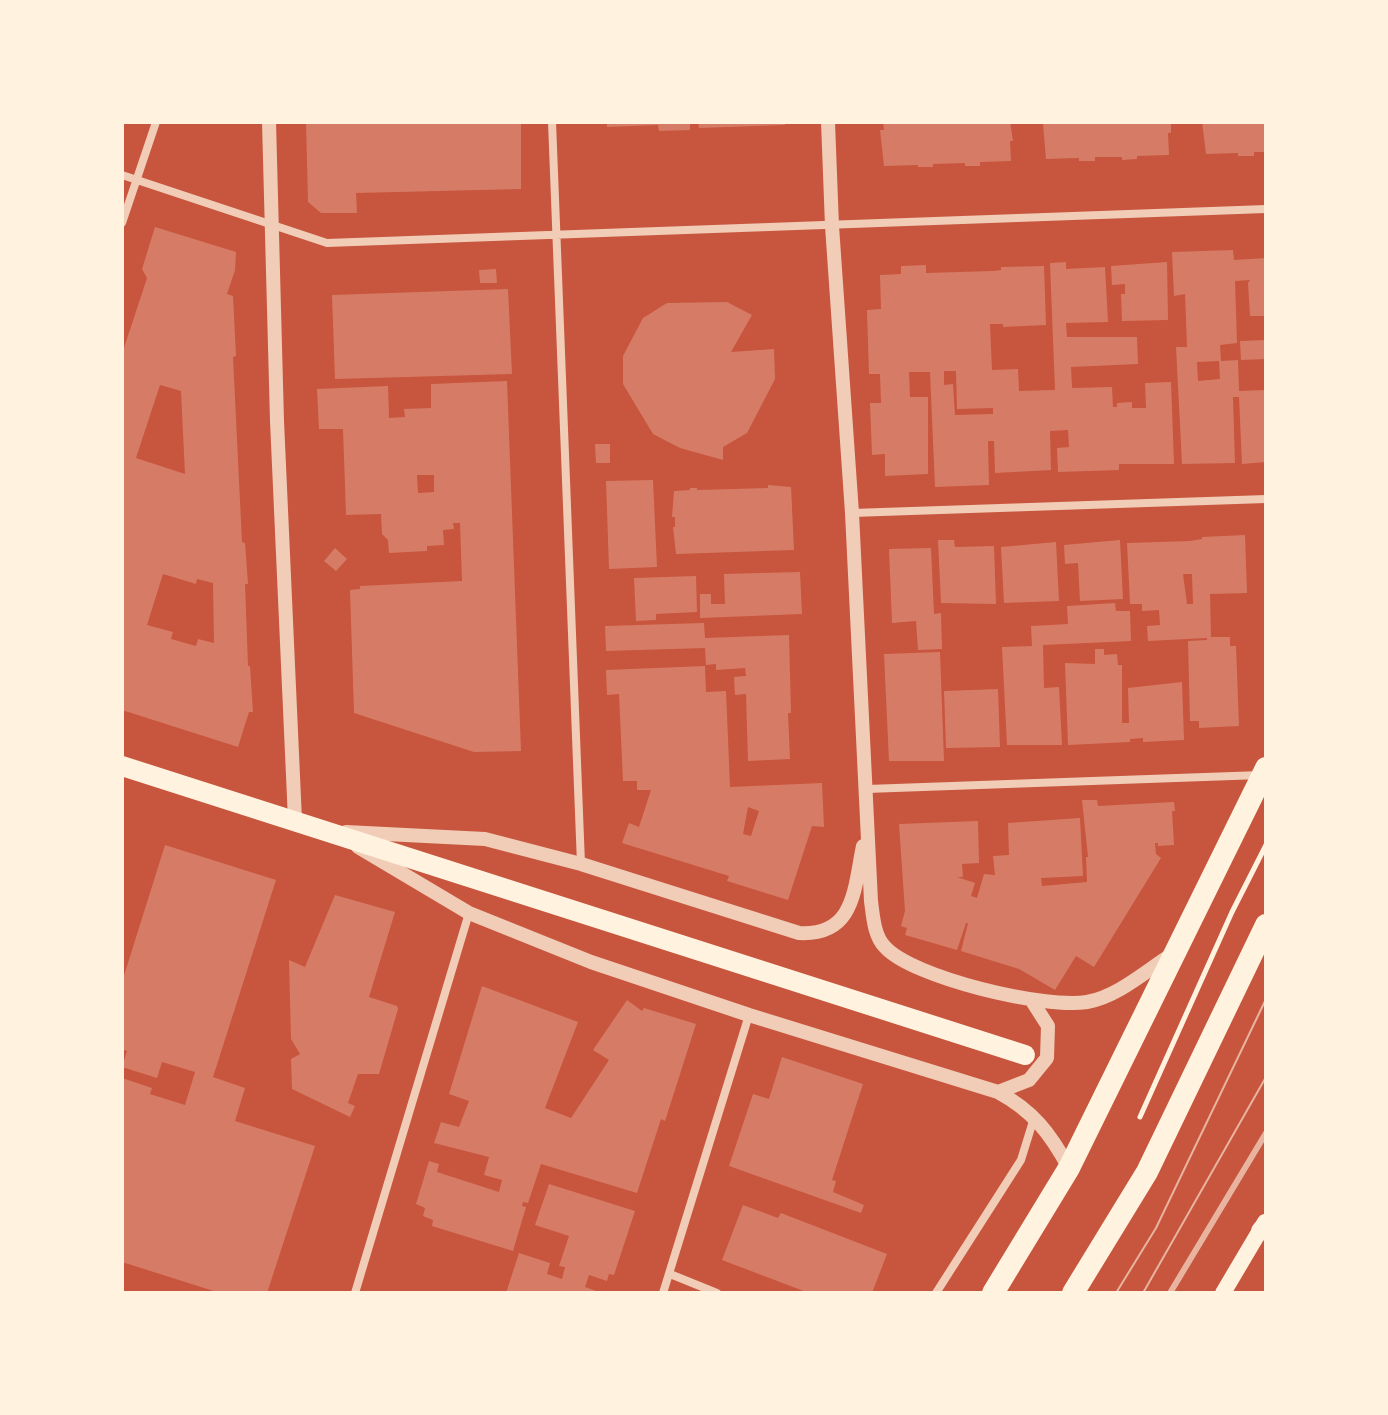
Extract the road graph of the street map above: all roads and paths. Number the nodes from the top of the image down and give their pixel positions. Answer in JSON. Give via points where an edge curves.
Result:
{"nodes":[{"id":1,"x":156,"y":122,"type":"edge"},
{"id":2,"x":269,"y":122,"type":"edge"},
{"id":3,"x":552,"y":122,"type":"edge"},
{"id":4,"x":828,"y":122,"type":"edge"},
{"id":5,"x":122,"y":175,"type":"edge"},
{"id":6,"x":136,"y":180,"type":"junction"},
{"id":7,"x":1266,"y":209,"type":"edge"},
{"id":8,"x":122,"y":223,"type":"edge"},
{"id":9,"x":272,"y":225,"type":"junction"},
{"id":10,"x":832,"y":226,"type":"junction"},
{"id":11,"x":557,"y":237,"type":"junction"},
{"id":12,"x":1266,"y":499,"type":"edge"},
{"id":13,"x":852,"y":513,"type":"junction"},
{"id":14,"x":122,"y":766,"type":"edge"},
{"id":15,"x":1264,"y":771,"type":"edge"},
{"id":16,"x":867,"y":789,"type":"junction"},
{"id":17,"x":295,"y":820,"type":"junction"},
{"id":18,"x":868,"y":825,"type":"junction"},
{"id":19,"x":330,"y":831,"type":"junction"},
{"id":20,"x":1266,"y":845,"type":"edge"},
{"id":21,"x":581,"y":864,"type":"junction"},
{"id":22,"x":469,"y":913,"type":"junction"},
{"id":23,"x":1266,"y":925,"type":"edge"},
{"id":24,"x":1175,"y":953,"type":"junction"},
{"id":25,"x":1032,"y":1001,"type":"junction"},
{"id":26,"x":749,"y":1015,"type":"junction"},
{"id":27,"x":1025,"y":1055,"type":"dead end"},
{"id":28,"x":998,"y":1092,"type":"junction"},
{"id":29,"x":1035,"y":1117,"type":"junction"},
{"id":30,"x":1137,"y":1123,"type":"dead end"},
{"id":31,"x":1069,"y":1168,"type":"junction"},
{"id":32,"x":1264,"y":1226,"type":"edge"},
{"id":33,"x":670,"y":1274,"type":"junction"},
{"id":34,"x":355,"y":1293,"type":"edge"},
{"id":35,"x":663,"y":1293,"type":"edge"},
{"id":36,"x":717,"y":1293,"type":"edge"},
{"id":37,"x":936,"y":1293,"type":"edge"},
{"id":38,"x":993,"y":1293,"type":"edge"},
{"id":39,"x":1073,"y":1293,"type":"edge"},
{"id":40,"x":1223,"y":1293,"type":"edge"}],
"edges":[{"from":1,"to":6,"type":"street"},
{"from":2,"to":9,"type":"street"},
{"from":3,"to":11,"type":"street"},
{"from":4,"to":10,"type":"street"},
{"from":5,"to":6,"type":"street"},
{"from":6,"to":8,"type":"street"},
{"from":6,"to":9,"type":"street"},
{"from":7,"to":10,"type":"street"},
{"from":9,"to":11,"type":"street","via":[[327,243]]},
{"from":9,"to":17,"type":"street"},
{"from":10,"to":11,"type":"street"},
{"from":10,"to":13,"type":"street"},
{"from":11,"to":21,"type":"street"},
{"from":12,"to":13,"type":"street"},
{"from":13,"to":16,"type":"street"},
{"from":14,"to":17,"type":"main road"},
{"from":15,"to":16,"type":"street"},
{"from":15,"to":24,"type":"highway"},
{"from":16,"to":18,"type":"street"},
{"from":17,"to":19,"type":"main road"},
{"from":18,"to":21,"type":"street","via":[[846,914],[818,934],[799,933]]},
{"from":18,"to":25,"type":"street","via":[[871,901],[882,944],[897,959],[924,972]]},
{"from":19,"to":21,"type":"street","via":[[485,839]]},
{"from":19,"to":22,"type":"street"},
{"from":19,"to":27,"type":"main road"},
{"from":20,"to":30,"type":"path"},
{"from":22,"to":26,"type":"street","via":[[591,962]]},
{"from":22,"to":34,"type":"street"},
{"from":23,"to":39,"type":"highway","via":[[1147,1172]]},
{"from":24,"to":25,"type":"street","via":[[1090,1002]]},
{"from":24,"to":31,"type":"highway"},
{"from":25,"to":28,"type":"street","via":[[1048,1026],[1047,1058],[1029,1080]]},
{"from":26,"to":28,"type":"street"},
{"from":26,"to":33,"type":"street"},
{"from":28,"to":29,"type":"street"},
{"from":29,"to":31,"type":"street"},
{"from":29,"to":37,"type":"street","via":[[1021,1160]]},
{"from":31,"to":38,"type":"highway"},
{"from":32,"to":40,"type":"main road"},
{"from":33,"to":35,"type":"street"},
{"from":33,"to":36,"type":"street"}]}
